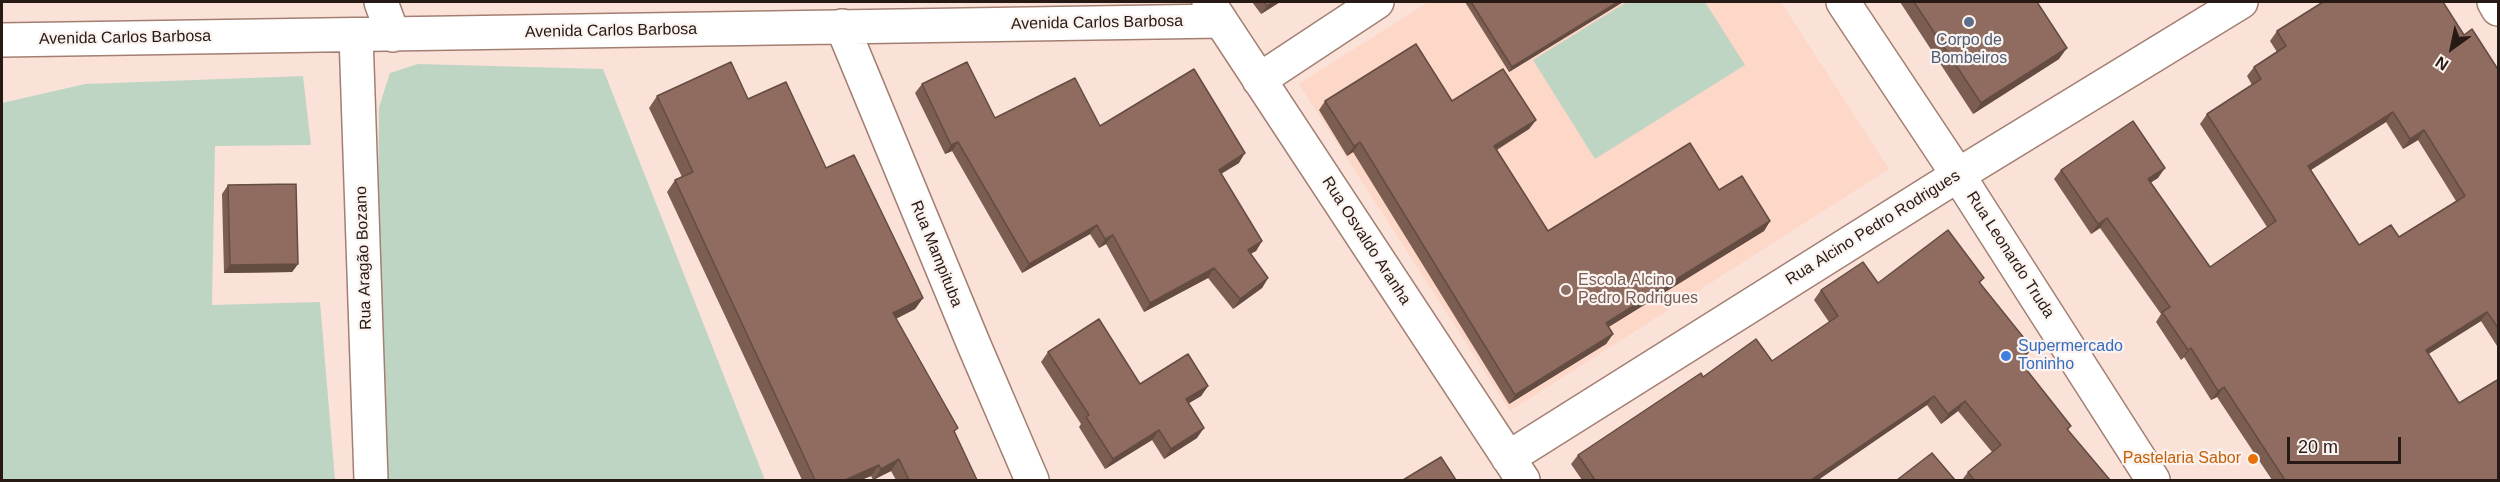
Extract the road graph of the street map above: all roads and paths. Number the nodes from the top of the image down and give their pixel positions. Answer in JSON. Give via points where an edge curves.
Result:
{"nodes":[{"id":1,"x":381,"y":2,"type":"edge"},
{"id":2,"x":1377,"y":2,"type":"edge"},
{"id":3,"x":1843,"y":2,"type":"edge"},
{"id":4,"x":2241,"y":2,"type":"edge"},
{"id":5,"x":2494,"y":2,"type":"edge"},
{"id":6,"x":2499,"y":9,"type":"edge"},
{"id":7,"x":1214,"y":11,"type":"edge"},
{"id":8,"x":843,"y":26,"type":"junction"},
{"id":9,"x":356,"y":35,"type":"junction"},
{"id":10,"x":393,"y":35,"type":"junction"},
{"id":11,"x":2,"y":40,"type":"edge"},
{"id":12,"x":1260,"y":80,"type":"junction"},
{"id":13,"x":1958,"y":175,"type":"junction"},
{"id":14,"x":1516,"y":469,"type":"edge"},
{"id":15,"x":371,"y":480,"type":"edge"},
{"id":16,"x":1032,"y":480,"type":"edge"},
{"id":17,"x":2153,"y":480,"type":"edge"}],
"edges":[{"from":1,"to":10,"type":"street"},
{"from":2,"to":12,"type":"street"},
{"from":3,"to":13,"type":"street","name":"Rua Leonardo Truda"},
{"from":4,"to":13,"type":"street","name":"Rua Alcino Pedro Rodrigues"},
{"from":5,"to":6,"type":"street"},
{"from":7,"to":8,"type":"street","name":"Avenida Carlos Barbosa"},
{"from":7,"to":12,"type":"street","name":"Rua Osvaldo Aranha"},
{"from":8,"to":10,"type":"street","name":"Avenida Carlos Barbosa"},
{"from":8,"to":16,"type":"street","name":"Rua Mampituba"},
{"from":9,"to":10,"type":"street","name":"Avenida Carlos Barbosa"},
{"from":9,"to":11,"type":"street","name":"Avenida Carlos Barbosa"},
{"from":9,"to":15,"type":"street","name":"Rua Aragão Bozano"},
{"from":12,"to":14,"type":"street","name":"Rua Osvaldo Aranha"},
{"from":13,"to":14,"type":"street","name":"Rua Alcino Pedro Rodrigues"},
{"from":13,"to":17,"type":"street","name":"Rua Leonardo Truda"}]}
